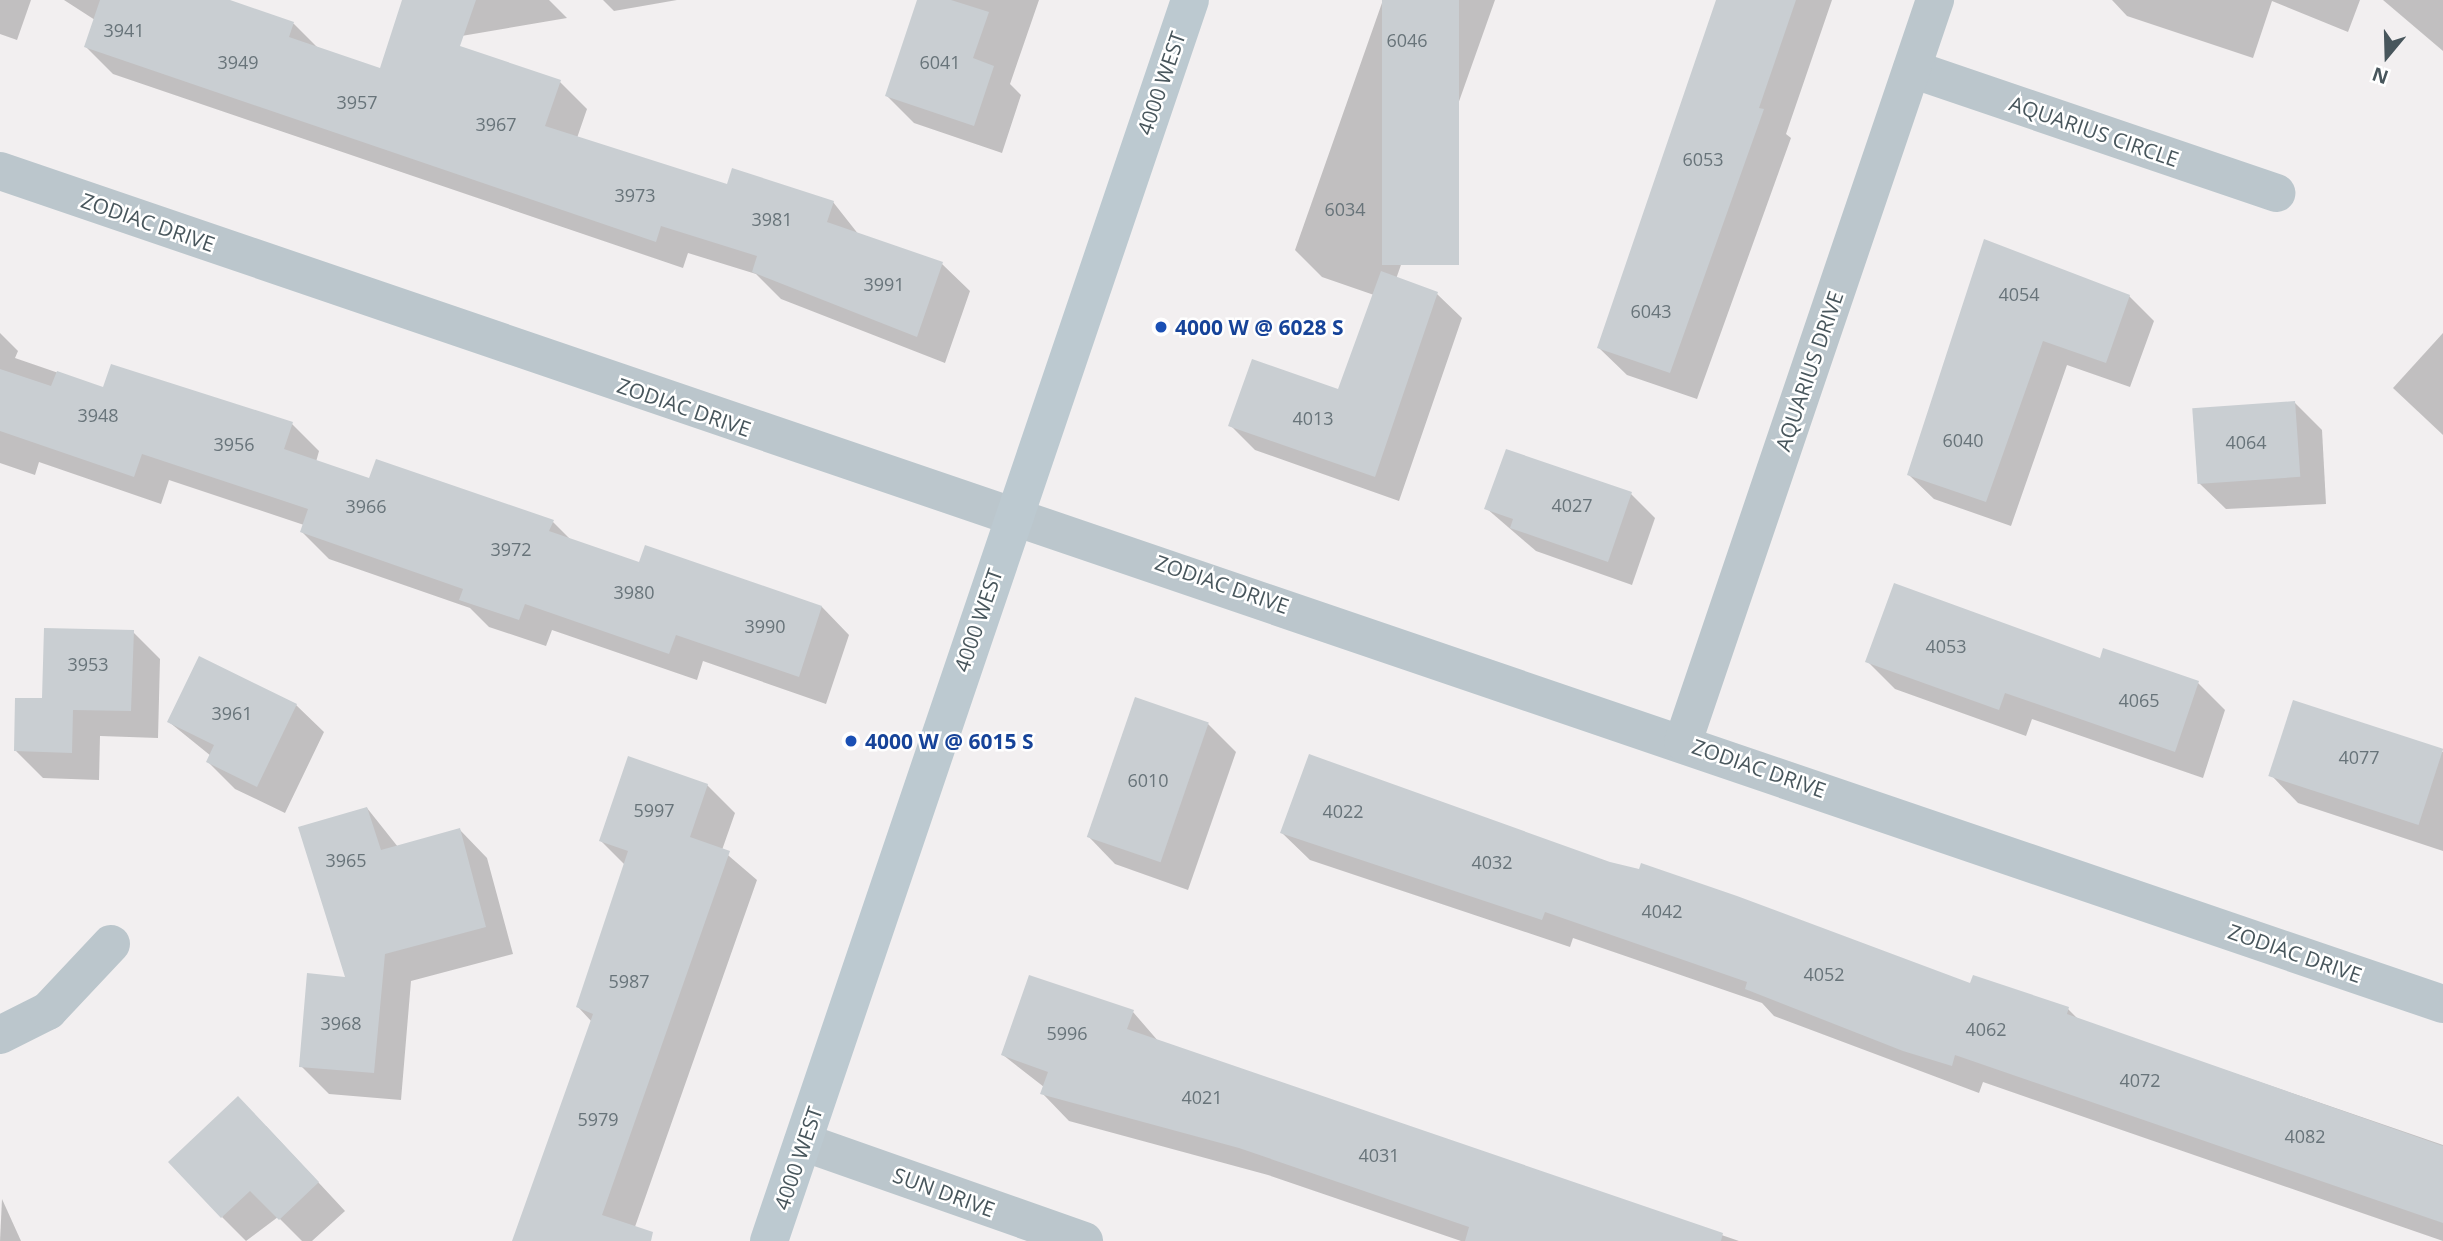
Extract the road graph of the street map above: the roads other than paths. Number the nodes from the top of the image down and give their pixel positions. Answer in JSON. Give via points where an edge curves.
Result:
{"nodes":[{"id":1,"x":1189,"y":0,"type":"edge"},
{"id":2,"x":1935,"y":0,"type":"edge"},
{"id":3,"x":1912,"y":69,"type":"junction"},
{"id":4,"x":0,"y":171,"type":"edge"},
{"id":5,"x":2277,"y":193,"type":"dead end"},
{"id":6,"x":1015,"y":512,"type":"junction"},
{"id":7,"x":1683,"y":742,"type":"junction"},
{"id":8,"x":111,"y":944,"type":"dead end"},
{"id":9,"x":2443,"y":1004,"type":"edge"},
{"id":10,"x":0,"y":1035,"type":"edge"},
{"id":11,"x":803,"y":1142,"type":"junction"},
{"id":12,"x":769,"y":1241,"type":"edge"},
{"id":13,"x":1084,"y":1241,"type":"edge"}],
"edges":[{"from":1,"to":6,"type":"street","name":"4000 WEST"},
{"from":2,"to":3,"type":"street","name":"AQUARIUS DRIVE"},
{"from":3,"to":5,"type":"street","name":"AQUARIUS CIRCLE"},
{"from":3,"to":7,"type":"street","name":"AQUARIUS DRIVE"},
{"from":4,"to":6,"type":"street","name":"ZODIAC DRIVE","via":[[894,479]]},
{"from":6,"to":7,"type":"street","name":"ZODIAC DRIVE"},
{"from":6,"to":11,"type":"street","name":"4000 WEST"},
{"from":7,"to":9,"type":"street","name":"ZODIAC DRIVE"},
{"from":8,"to":10,"type":"street","via":[[48,1011]]},
{"from":11,"to":12,"type":"street","name":"4000 WEST"},
{"from":11,"to":13,"type":"street","name":"SUN DRIVE"}]}
